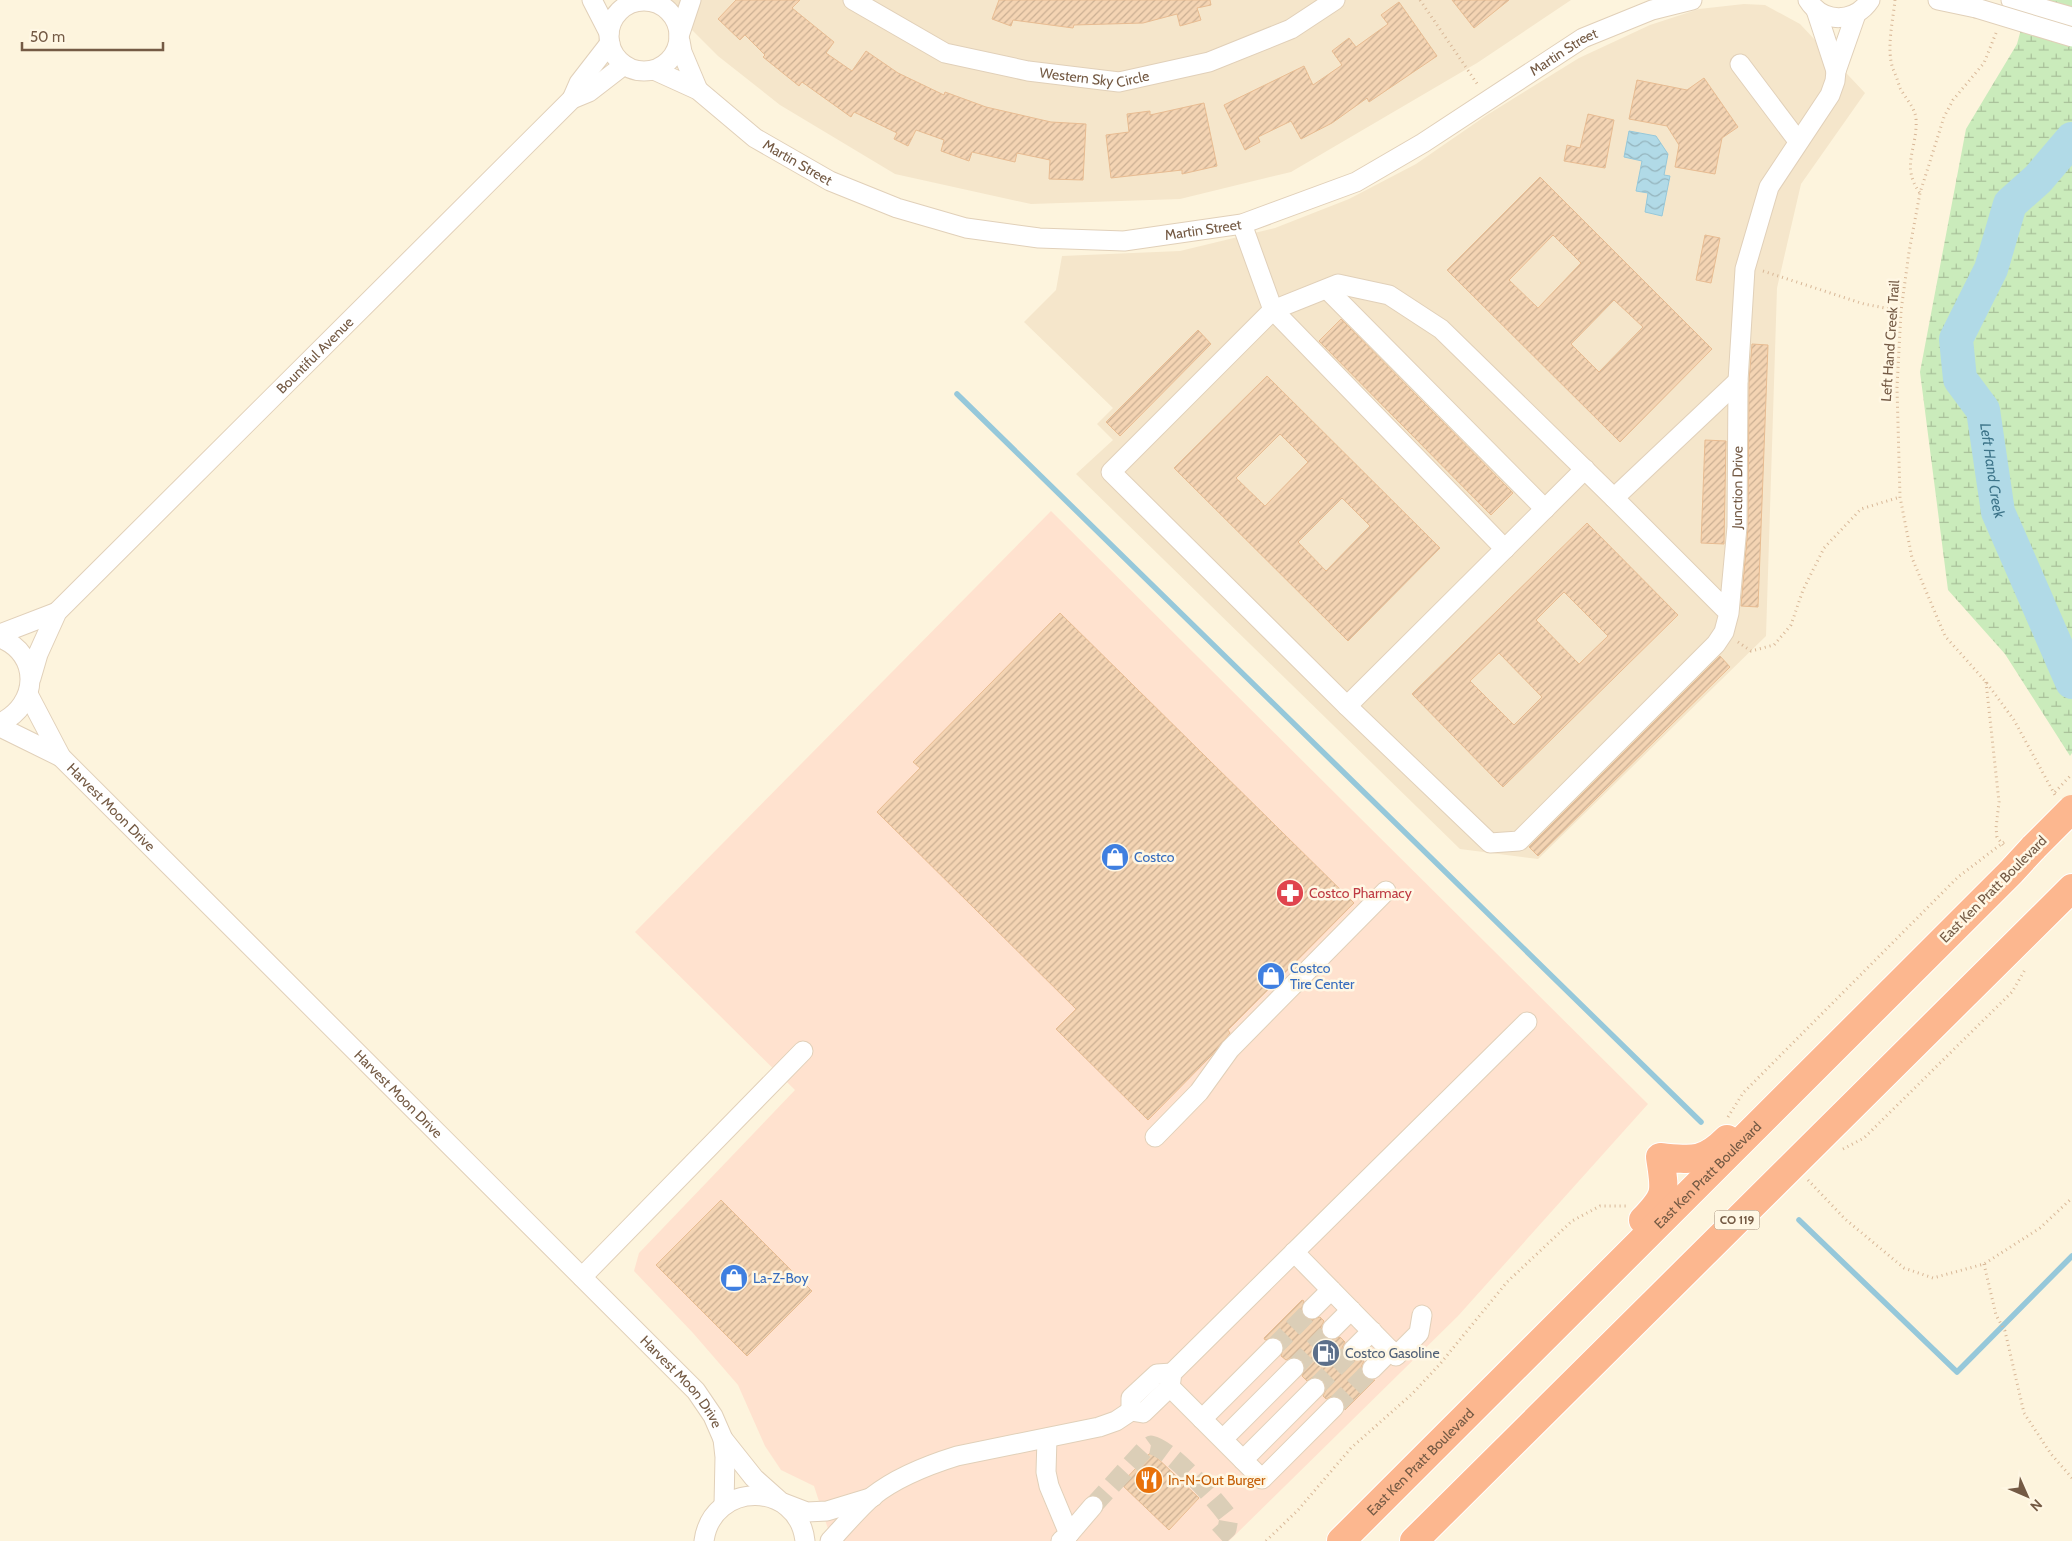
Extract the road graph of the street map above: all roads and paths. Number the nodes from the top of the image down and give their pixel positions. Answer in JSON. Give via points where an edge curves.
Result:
{"nodes":[{"id":1,"x":592,"y":0,"type":"edge"},
{"id":2,"x":691,"y":0,"type":"edge"},
{"id":3,"x":853,"y":0,"type":"edge"},
{"id":4,"x":1335,"y":0,"type":"edge"},
{"id":5,"x":1420,"y":0,"type":"edge"},
{"id":6,"x":1692,"y":0,"type":"edge"},
{"id":7,"x":1792,"y":0,"type":"edge"},
{"id":8,"x":1895,"y":0,"type":"edge"},
{"id":9,"x":1938,"y":0,"type":"edge"},
{"id":10,"x":2011,"y":0,"type":"edge"},
{"id":11,"x":637,"y":1,"type":"edge"},
{"id":12,"x":1868,"y":4,"type":"edge"},
{"id":13,"x":1812,"y":6,"type":"edge"},
{"id":14,"x":2072,"y":17,"type":"edge"},
{"id":15,"x":1999,"y":27,"type":"dead end"},
{"id":16,"x":2072,"y":37,"type":"edge"},
{"id":17,"x":610,"y":38,"type":"junction"},
{"id":18,"x":680,"y":39,"type":"junction"},
{"id":19,"x":624,"y":64,"type":"junction"},
{"id":20,"x":1740,"y":64,"type":"dead end"},
{"id":21,"x":654,"y":70,"type":"junction"},
{"id":22,"x":1836,"y":70,"type":"junction"},
{"id":23,"x":1478,"y":85,"type":"dead end"},
{"id":24,"x":698,"y":90,"type":"junction"},
{"id":25,"x":572,"y":99,"type":"junction"},
{"id":26,"x":1798,"y":141,"type":"junction"},
{"id":27,"x":1920,"y":193,"type":"junction"},
{"id":28,"x":1242,"y":224,"type":"junction"},
{"id":29,"x":1745,"y":269,"type":"junction"},
{"id":30,"x":1327,"y":288,"type":"junction"},
{"id":31,"x":1272,"y":310,"type":"junction"},
{"id":32,"x":1901,"y":310,"type":"junction"},
{"id":33,"x":1738,"y":381,"type":"junction"},
{"id":34,"x":1585,"y":469,"type":"junction"},
{"id":35,"x":1614,"y":498,"type":"junction"},
{"id":36,"x":1900,"y":498,"type":"junction"},
{"id":37,"x":1545,"y":509,"type":"junction"},
{"id":38,"x":1505,"y":549,"type":"junction"},
{"id":39,"x":56,"y":612,"type":"junction"},
{"id":40,"x":1729,"y":613,"type":"junction"},
{"id":41,"x":1724,"y":632,"type":"junction"},
{"id":42,"x":0,"y":634,"type":"edge"},
{"id":43,"x":0,"y":638,"type":"edge"},
{"id":44,"x":1986,"y":682,"type":"junction"},
{"id":45,"x":30,"y":686,"type":"junction"},
{"id":46,"x":1347,"y":706,"type":"junction"},
{"id":47,"x":0,"y":723,"type":"edge"},
{"id":48,"x":0,"y":727,"type":"edge"},
{"id":49,"x":61,"y":758,"type":"junction"},
{"id":50,"x":2066,"y":806,"type":"edge"},
{"id":51,"x":2011,"y":872,"type":"junction"},
{"id":52,"x":1386,"y":891,"type":"dead end"},
{"id":53,"x":2066,"y":894,"type":"edge"},
{"id":54,"x":2029,"y":964,"type":"dead end"},
{"id":55,"x":1903,"y":980,"type":"junction"},
{"id":56,"x":1527,"y":1022,"type":"dead end"},
{"id":57,"x":803,"y":1051,"type":"dead end"},
{"id":58,"x":1155,"y":1136,"type":"dead end"},
{"id":59,"x":1838,"y":1152,"type":"dead end"},
{"id":60,"x":1806,"y":1173,"type":"junction"},
{"id":61,"x":2072,"y":1198,"type":"edge"},
{"id":62,"x":1294,"y":1252,"type":"junction"},
{"id":63,"x":1984,"y":1264,"type":"junction"},
{"id":64,"x":582,"y":1277,"type":"junction"},
{"id":65,"x":1331,"y":1290,"type":"junction"},
{"id":66,"x":1586,"y":1296,"type":"junction"},
{"id":67,"x":1312,"y":1309,"type":"tunnel mouth"},
{"id":68,"x":1351,"y":1310,"type":"junction"},
{"id":69,"x":1422,"y":1315,"type":"dead end"},
{"id":70,"x":1332,"y":1329,"type":"tunnel mouth"},
{"id":71,"x":1372,"y":1332,"type":"junction"},
{"id":72,"x":1273,"y":1348,"type":"tunnel mouth"},
{"id":73,"x":1353,"y":1350,"type":"tunnel mouth"},
{"id":74,"x":1394,"y":1353,"type":"junction"},
{"id":75,"x":1294,"y":1368,"type":"tunnel mouth"},
{"id":76,"x":1372,"y":1369,"type":"tunnel mouth"},
{"id":77,"x":1171,"y":1380,"type":"junction"},
{"id":78,"x":1315,"y":1388,"type":"tunnel mouth"},
{"id":79,"x":1334,"y":1408,"type":"tunnel mouth"},
{"id":80,"x":1202,"y":1419,"type":"junction"},
{"id":81,"x":1047,"y":1438,"type":"junction"},
{"id":82,"x":722,"y":1439,"type":"junction"},
{"id":83,"x":1223,"y":1439,"type":"junction"},
{"id":84,"x":1243,"y":1460,"type":"junction"},
{"id":85,"x":2072,"y":1478,"type":"edge"},
{"id":86,"x":872,"y":1497,"type":"junction"},
{"id":87,"x":781,"y":1502,"type":"junction"},
{"id":88,"x":724,"y":1505,"type":"junction"},
{"id":89,"x":1093,"y":1506,"type":"tunnel mouth"},
{"id":90,"x":1065,"y":1537,"type":"edge"},
{"id":91,"x":704,"y":1541,"type":"edge"},
{"id":92,"x":806,"y":1541,"type":"edge"},
{"id":93,"x":830,"y":1541,"type":"edge"},
{"id":94,"x":1341,"y":1541,"type":"edge"},
{"id":95,"x":1414,"y":1541,"type":"edge"}],
"edges":[{"from":1,"to":17,"type":"street"},
{"from":2,"to":18,"type":"street"},
{"from":3,"to":4,"type":"street","name":"Western Sky Circle","via":[[945,53],[1028,71],[1119,82],[1209,62],[1292,29]]},
{"from":5,"to":23,"type":"path"},
{"from":6,"to":28,"type":"street","name":"Martin Street","via":[[1652,10],[1583,38],[1423,143],[1356,182]]},
{"from":7,"to":13,"type":"street"},
{"from":8,"to":27,"type":"path","via":[[1892,67],[1916,117],[1910,166],[1912,182]]},
{"from":9,"to":16,"type":"street","bridge":true},
{"from":10,"to":14,"type":"street"},
{"from":11,"to":17,"type":"street","via":[[622,8],[614,19]]},
{"from":11,"to":18,"type":"street","via":[[656,2],[668,10],[677,21]]},
{"from":12,"to":13,"type":"street","via":[[1843,19],[1828,17]]},
{"from":12,"to":22,"type":"street","name":"Junction Drive"},
{"from":13,"to":22,"type":"street"},
{"from":15,"to":27,"type":"path","name":"Left Hand Creek Trail","via":[[1984,63],[1944,117]]},
{"from":17,"to":19,"type":"street","via":[[614,54]]},
{"from":17,"to":25,"type":"street","via":[[579,83]]},
{"from":18,"to":21,"type":"street","via":[[675,54]]},
{"from":18,"to":24,"type":"street","name":"Martin Street","via":[[684,60]]},
{"from":19,"to":21,"type":"street","via":[[643,71]]},
{"from":19,"to":25,"type":"street","via":[[589,92]]},
{"from":20,"to":26,"type":"street"},
{"from":21,"to":24,"type":"street","name":"Martin Street"},
{"from":22,"to":26,"type":"street","name":"Junction Drive","via":[[1830,95]]},
{"from":24,"to":28,"type":"street","name":"Martin Street","via":[[755,138],[830,180],[898,208],[966,228],[1039,238],[1124,241]]},
{"from":25,"to":39,"type":"street","name":"Bountiful Avenue"},
{"from":26,"to":29,"type":"street","name":"Junction Drive","via":[[1769,187]]},
{"from":27,"to":32,"type":"path","name":"Left Hand Creek Trail"},
{"from":28,"to":31,"type":"street"},
{"from":29,"to":32,"type":"path","via":[[1761,270],[1864,304]]},
{"from":29,"to":33,"type":"street","name":"Junction Drive"},
{"from":30,"to":31,"type":"street"},
{"from":30,"to":34,"type":"street","via":[[1338,284],[1389,295],[1441,329]]},
{"from":30,"to":37,"type":"street"},
{"from":31,"to":38,"type":"street"},
{"from":31,"to":46,"type":"street","via":[[1111,472]]},
{"from":32,"to":36,"type":"path","name":"Left Hand Creek Trail","via":[[1897,388]]},
{"from":33,"to":35,"type":"street"},
{"from":33,"to":40,"type":"street","name":"Junction Drive","via":[[1738,527]]},
{"from":34,"to":35,"type":"street"},
{"from":34,"to":37,"type":"street"},
{"from":35,"to":40,"type":"street"},
{"from":36,"to":41,"type":"path","via":[[1860,509],[1824,548],[1803,590],[1792,624],[1774,644],[1751,652]]},
{"from":36,"to":44,"type":"path","name":"Left Hand Creek Trail","via":[[1912,558],[1944,636]]},
{"from":37,"to":38,"type":"street"},
{"from":38,"to":46,"type":"street"},
{"from":39,"to":42,"type":"street"},
{"from":39,"to":45,"type":"street","via":[[38,654]]},
{"from":40,"to":41,"type":"street","name":"Junction Drive"},
{"from":41,"to":46,"type":"street","name":"Junction Drive","via":[[1716,644],[1519,841],[1490,843]]},
{"from":43,"to":45,"type":"street","via":[[18,650],[27,663]]},
{"from":44,"to":50,"type":"path","name":"Left Hand Creek Trail","via":[[2014,720]]},
{"from":44,"to":51,"type":"path","via":[[1999,802],[1997,836],[2003,844]]},
{"from":45,"to":47,"type":"street","via":[[21,708]]},
{"from":45,"to":49,"type":"street"},
{"from":48,"to":49,"type":"street"},
{"from":49,"to":64,"type":"street","name":"Harvest Moon Drive"},
{"from":50,"to":51,"type":"highway","name":"East Ken Pratt Boulevard","bridge":true},
{"from":51,"to":55,"type":"highway","name":"East Ken Pratt Boulevard"},
{"from":52,"to":58,"type":"street","via":[[1230,1049],[1199,1092]]},
{"from":53,"to":60,"type":"highway","number":"CO 119"},
{"from":54,"to":59,"type":"path","via":[[2012,992],[1864,1138]]},
{"from":55,"to":66,"type":"highway","name":"East Ken Pratt Boulevard"},
{"from":55,"to":66,"type":"highway","via":[[1887,981],[1717,1149],[1692,1160],[1660,1157],[1664,1195],[1659,1204],[1595,1268]]},
{"from":56,"to":62,"type":"street"},
{"from":57,"to":64,"type":"street"},
{"from":60,"to":63,"type":"path","via":[[1845,1219],[1904,1268],[1932,1278]]},
{"from":60,"to":95,"type":"highway","number":"CO 119"},
{"from":61,"to":63,"type":"path","via":[[2040,1228]]},
{"from":62,"to":65,"type":"street"},
{"from":62,"to":77,"type":"street"},
{"from":63,"to":85,"type":"path","via":[[2024,1413],[2051,1454]]},
{"from":64,"to":82,"type":"street","name":"Harvest Moon Drive","via":[[696,1391],[713,1416]]},
{"from":65,"to":67,"type":"street"},
{"from":65,"to":68,"type":"street"},
{"from":66,"to":94,"type":"highway","name":"East Ken Pratt Boulevard"},
{"from":68,"to":70,"type":"street"},
{"from":68,"to":71,"type":"street"},
{"from":69,"to":74,"type":"street","via":[[1419,1333]]},
{"from":71,"to":73,"type":"street"},
{"from":71,"to":74,"type":"street"},
{"from":72,"to":80,"type":"street"},
{"from":74,"to":76,"type":"street"},
{"from":75,"to":83,"type":"street"},
{"from":77,"to":80,"type":"street"},
{"from":77,"to":81,"type":"street","via":[[1156,1374],[1131,1398],[1131,1412],[1116,1421],[1099,1428]]},
{"from":78,"to":84,"type":"street"},
{"from":79,"to":84,"type":"street","via":[[1262,1479]]},
{"from":80,"to":83,"type":"street"},
{"from":81,"to":86,"type":"street","via":[[938,1462],[892,1483]]},
{"from":81,"to":90,"type":"street","via":[[1046,1472]]},
{"from":82,"to":87,"type":"street","name":"Harvest Moon Drive","via":[[754,1478]]},
{"from":82,"to":88,"type":"street","name":"Harvest Moon Drive"},
{"from":83,"to":84,"type":"street"},
{"from":86,"to":87,"type":"street","via":[[827,1511],[807,1512]]},
{"from":86,"to":93,"type":"street"},
{"from":87,"to":88,"type":"street","via":[[767,1496],[752,1495]]},
{"from":87,"to":92,"type":"street","name":"Harvest Moon Drive","via":[[800,1521]]},
{"from":88,"to":91,"type":"street","via":[[712,1517]]},
{"from":89,"to":90,"type":"street"}]}
